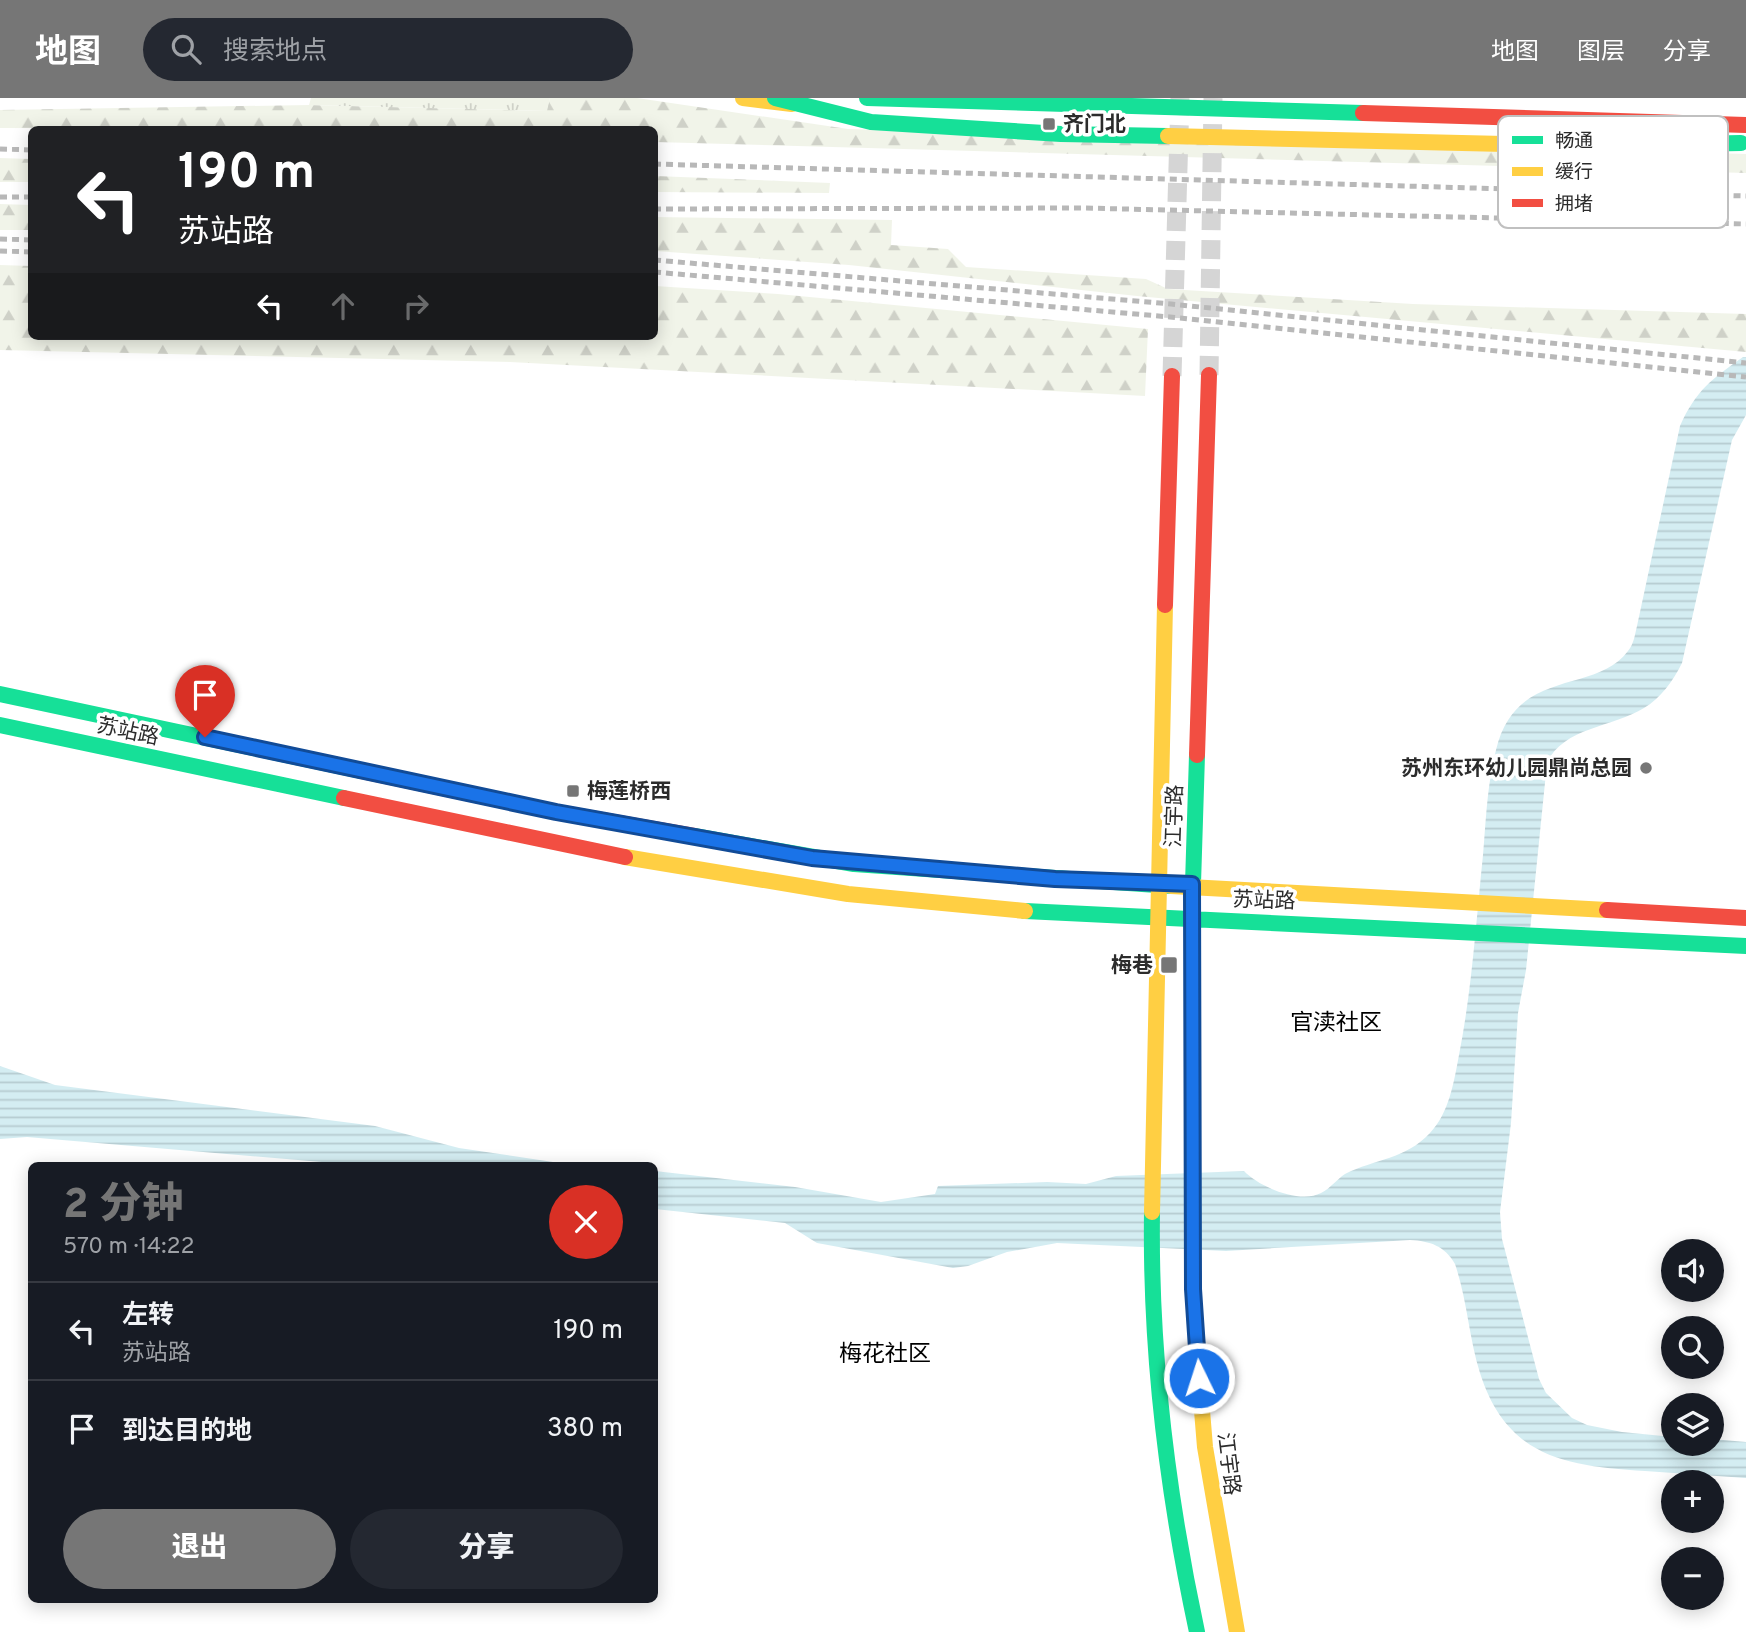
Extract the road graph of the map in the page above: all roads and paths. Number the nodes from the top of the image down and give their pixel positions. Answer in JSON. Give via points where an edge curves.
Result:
{"nodes":[{"id":1,"x":743,"y":98,"type":"edge"},
{"id":2,"x":775,"y":98,"type":"edge"},
{"id":3,"x":867,"y":98,"type":"edge"},
{"id":4,"x":1498,"y":117,"type":"edge"},
{"id":5,"x":1728,"y":124,"type":"edge"},
{"id":6,"x":1746,"y":125,"type":"edge"},
{"id":7,"x":1498,"y":136,"type":"edge"},
{"id":8,"x":1498,"y":144,"type":"edge"},
{"id":9,"x":1209,"y":375,"type":"tunnel mouth"},
{"id":10,"x":1172,"y":376,"type":"tunnel mouth"},
{"id":11,"x":0,"y":694,"type":"edge"},
{"id":12,"x":0,"y":725,"type":"edge"},
{"id":13,"x":1157,"y":884,"type":"junction"},
{"id":14,"x":1192,"y":884,"type":"junction"},
{"id":15,"x":1193,"y":918,"type":"junction"},
{"id":16,"x":1746,"y":918,"type":"edge"},
{"id":17,"x":1156,"y":919,"type":"junction"},
{"id":18,"x":1746,"y":946,"type":"edge"},
{"id":19,"x":1197,"y":1632,"type":"edge"},
{"id":20,"x":1237,"y":1632,"type":"edge"}],
"edges":[{"from":1,"to":7,"type":"main road","via":[[893,117]]},
{"from":2,"to":8,"type":"main road","bridge":true,"via":[[870,122],[1048,133]]},
{"from":3,"to":4,"type":"main road","bridge":true},
{"from":5,"to":6,"type":"main road","bridge":true},
{"from":9,"to":14,"type":"main road","name":"江宇路"},
{"from":10,"to":13,"type":"main road","name":"江宇路"},
{"from":11,"to":13,"type":"main road","name":"苏站路","via":[[556,812],[791,855],[854,864]]},
{"from":12,"to":17,"type":"main road","name":"苏站路","via":[[724,875],[862,896]]},
{"from":13,"to":14,"type":"main road","name":"苏站路"},
{"from":13,"to":17,"type":"main road","name":"江宇路"},
{"from":14,"to":15,"type":"main road","name":"江宇路"},
{"from":14,"to":16,"type":"main road","name":"苏站路"},
{"from":15,"to":17,"type":"main road","name":"苏站路"},
{"from":15,"to":18,"type":"main road","name":"苏站路"},
{"from":15,"to":20,"type":"main road","name":"江宇路","via":[[1193,1289],[1205,1447]]},
{"from":17,"to":19,"type":"main road","name":"江宇路","via":[[1151,1258],[1166,1451]]}]}
